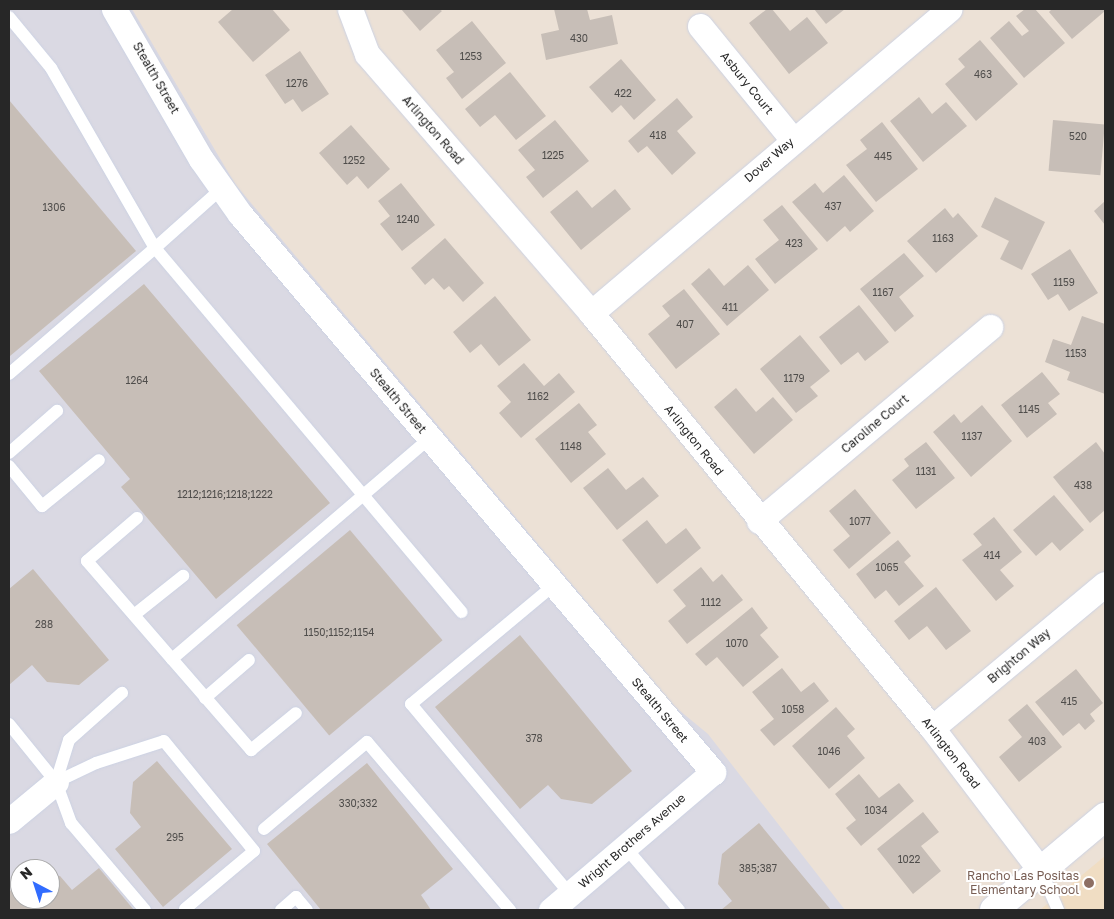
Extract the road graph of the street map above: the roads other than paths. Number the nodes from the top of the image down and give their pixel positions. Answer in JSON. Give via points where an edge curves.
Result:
{"nodes":[{"id":1,"x":114,"y":9,"type":"edge"},
{"id":2,"x":350,"y":9,"type":"edge"},
{"id":3,"x":949,"y":9,"type":"edge"},
{"id":4,"x":9,"y":17,"type":"edge"},
{"id":5,"x":700,"y":26,"type":"dead end"},
{"id":6,"x":793,"y":140,"type":"junction"},
{"id":7,"x":221,"y":189,"type":"junction"},
{"id":8,"x":155,"y":248,"type":"junction"},
{"id":9,"x":591,"y":313,"type":"junction"},
{"id":10,"x":990,"y":327,"type":"dead end"},
{"id":11,"x":9,"y":374,"type":"edge"},
{"id":12,"x":57,"y":411,"type":"dead end"},
{"id":13,"x":430,"y":438,"type":"junction"},
{"id":14,"x":9,"y":453,"type":"edge"},
{"id":15,"x":99,"y":460,"type":"dead end"},
{"id":16,"x":9,"y":466,"type":"edge"},
{"id":17,"x":362,"y":494,"type":"junction"},
{"id":18,"x":137,"y":518,"type":"dead end"},
{"id":19,"x":759,"y":521,"type":"junction"},
{"id":20,"x":183,"y":576,"type":"dead end"},
{"id":21,"x":1105,"y":584,"type":"edge"},
{"id":22,"x":554,"y":585,"type":"junction"},
{"id":23,"x":461,"y":612,"type":"dead end"},
{"id":24,"x":134,"y":615,"type":"junction"},
{"id":25,"x":172,"y":659,"type":"junction"},
{"id":26,"x":249,"y":660,"type":"dead end"},
{"id":27,"x":122,"y":693,"type":"dead end"},
{"id":28,"x":205,"y":698,"type":"junction"},
{"id":29,"x":296,"y":713,"type":"dead end"},
{"id":30,"x":9,"y":724,"type":"edge"},
{"id":31,"x":932,"y":728,"type":"junction"},
{"id":32,"x":712,"y":772,"type":"joint"},
{"id":33,"x":56,"y":782,"type":"junction"},
{"id":34,"x":1105,"y":818,"type":"edge"},
{"id":35,"x":9,"y":821,"type":"edge"},
{"id":36,"x":264,"y":829,"type":"dead end"},
{"id":37,"x":625,"y":847,"type":"junction"},
{"id":38,"x":1041,"y":871,"type":"junction"},
{"id":39,"x":560,"y":902,"type":"edge"},
{"id":40,"x":185,"y":909,"type":"dead end"},
{"id":41,"x":145,"y":910,"type":"edge"},
{"id":42,"x":281,"y":910,"type":"edge"},
{"id":43,"x":307,"y":910,"type":"edge"},
{"id":44,"x":510,"y":910,"type":"edge"},
{"id":45,"x":679,"y":910,"type":"edge"},
{"id":46,"x":994,"y":910,"type":"edge"},
{"id":47,"x":1058,"y":910,"type":"edge"}],
"edges":[{"from":1,"to":7,"type":"street","name":"Stealth Street"},
{"from":2,"to":9,"type":"street","name":"Arlington Road","via":[[367,54]]},
{"from":3,"to":6,"type":"street","name":"Dover Way"},
{"from":4,"to":8,"type":"lane","via":[[52,68]]},
{"from":5,"to":6,"type":"street","name":"Asbury Court"},
{"from":6,"to":9,"type":"street","name":"Dover Way"},
{"from":7,"to":8,"type":"lane"},
{"from":7,"to":13,"type":"street","name":"Stealth Street"},
{"from":8,"to":11,"type":"lane"},
{"from":8,"to":17,"type":"lane"},
{"from":9,"to":19,"type":"street","name":"Arlington Road"},
{"from":10,"to":19,"type":"street","name":"Caroline Court"},
{"from":12,"to":14,"type":"lane"},
{"from":13,"to":17,"type":"lane"},
{"from":13,"to":22,"type":"street","name":"Stealth Street"},
{"from":15,"to":16,"type":"lane","via":[[42,506]]},
{"from":17,"to":23,"type":"lane"},
{"from":17,"to":25,"type":"lane"},
{"from":18,"to":24,"type":"lane","via":[[87,560]]},
{"from":19,"to":31,"type":"street","name":"Arlington Road"},
{"from":20,"to":24,"type":"lane"},
{"from":21,"to":31,"type":"street","name":"Brighton Way"},
{"from":22,"to":32,"type":"street","name":"Stealth Street"},
{"from":22,"to":39,"type":"lane","via":[[411,704]]},
{"from":24,"to":25,"type":"lane"},
{"from":25,"to":28,"type":"lane"},
{"from":26,"to":28,"type":"lane"},
{"from":27,"to":33,"type":"lane","via":[[69,740]]},
{"from":28,"to":29,"type":"lane","via":[[251,750]]},
{"from":30,"to":33,"type":"lane"},
{"from":31,"to":38,"type":"street","name":"Arlington Road"},
{"from":32,"to":37,"type":"street","name":"Wright Brothers Avenue"},
{"from":33,"to":35,"type":"street"},
{"from":33,"to":40,"type":"lane","via":[[96,763],[164,742],[254,851]]},
{"from":33,"to":41,"type":"lane","via":[[71,823]]},
{"from":34,"to":38,"type":"main road"},
{"from":36,"to":44,"type":"lane","via":[[367,742]]},
{"from":37,"to":39,"type":"street","name":"Wright Brothers Avenue"},
{"from":37,"to":45,"type":"lane"},
{"from":38,"to":46,"type":"main road"},
{"from":38,"to":47,"type":"lane"},
{"from":42,"to":43,"type":"lane","via":[[296,897]]}]}
